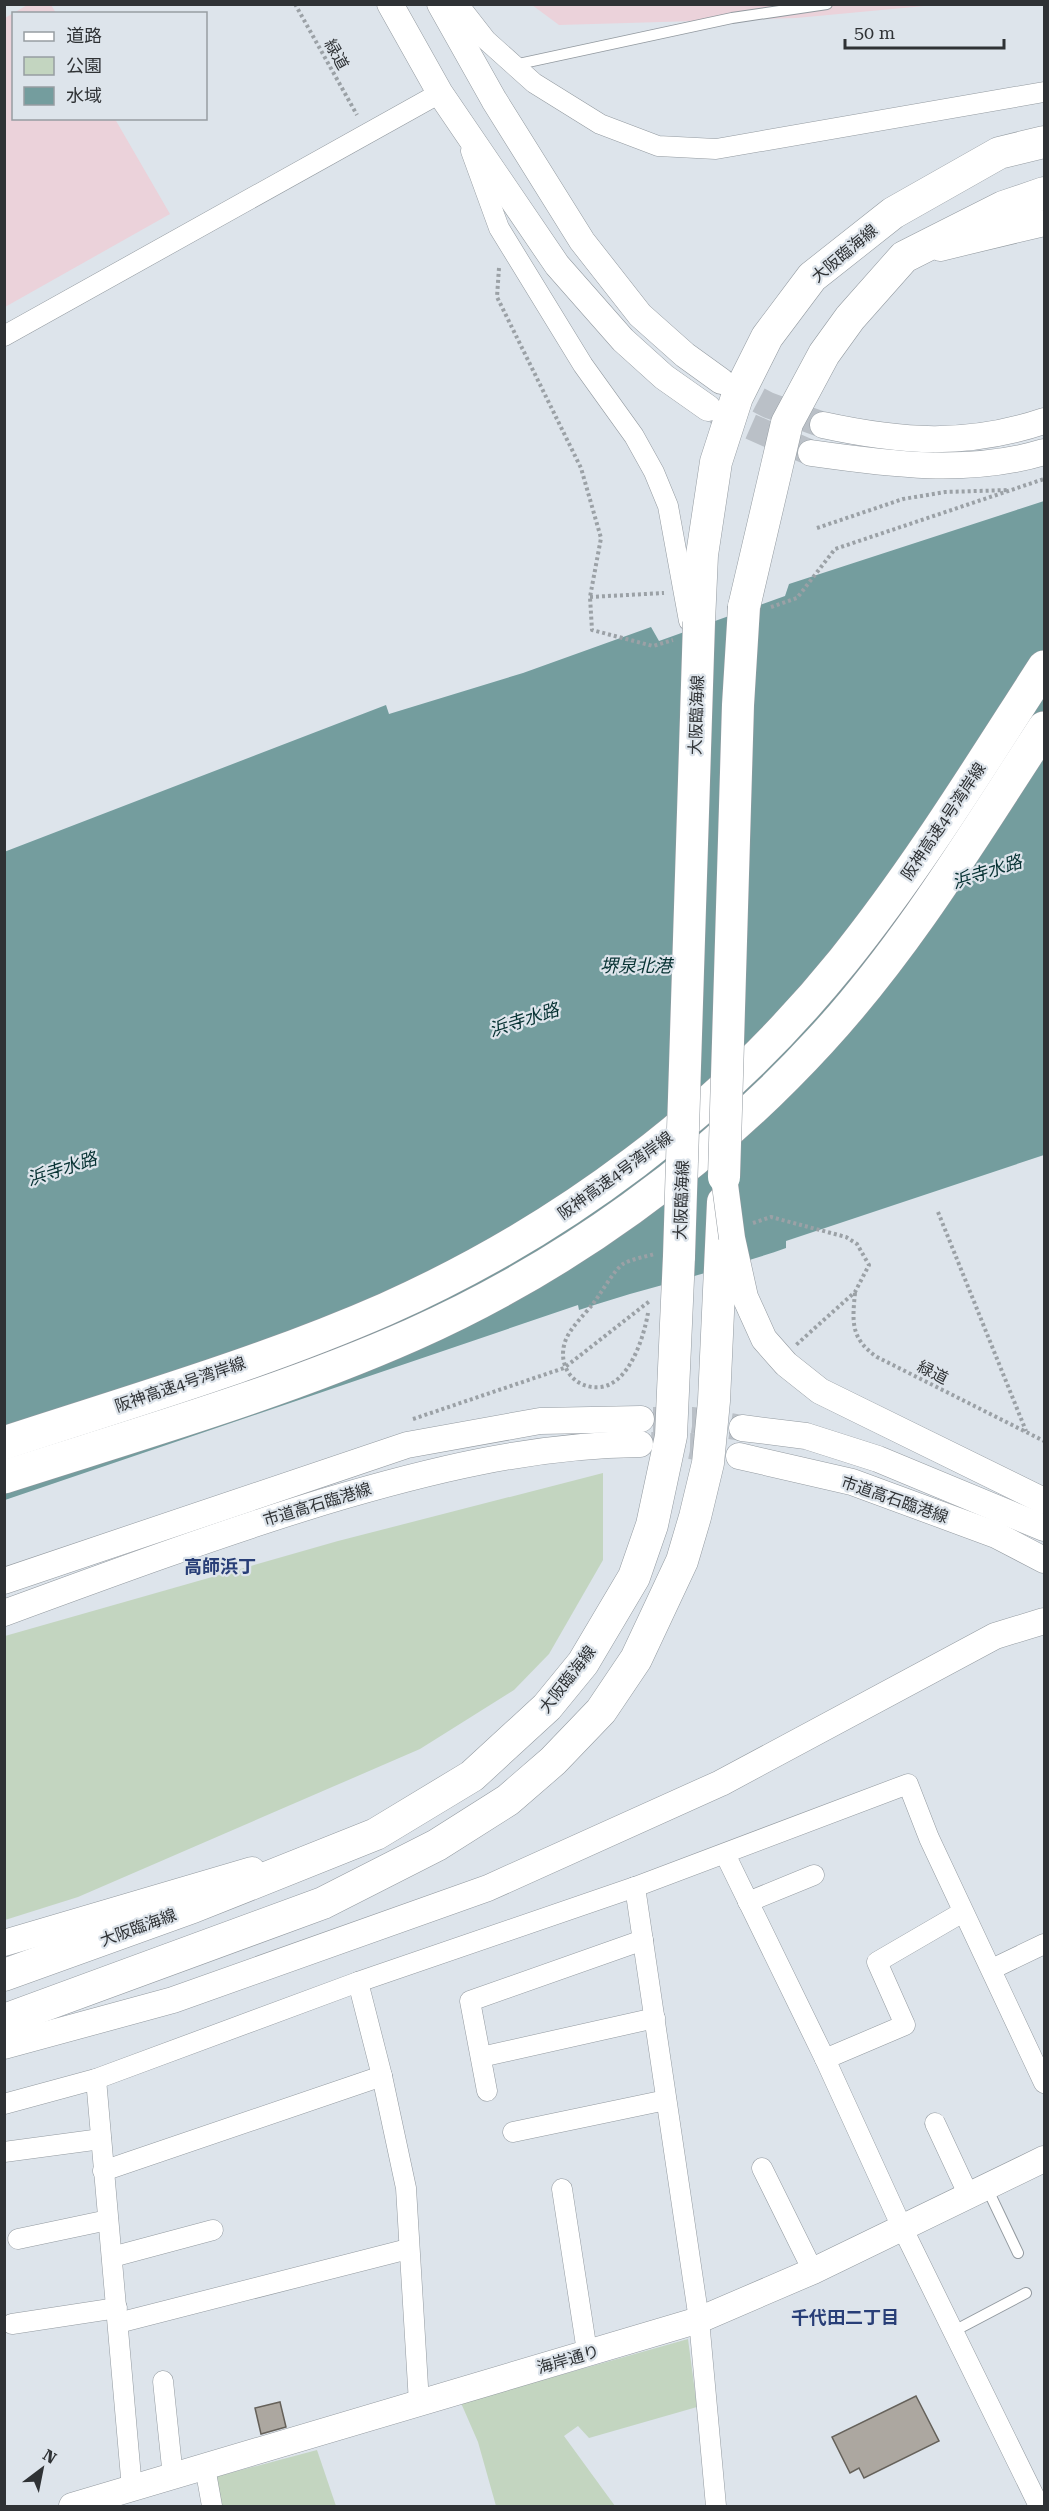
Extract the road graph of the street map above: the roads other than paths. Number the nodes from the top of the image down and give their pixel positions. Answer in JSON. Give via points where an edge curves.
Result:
{"nodes":[{"id":1,"x":390,"y":4,"type":"edge"},
{"id":2,"x":827,"y":4,"type":"edge"},
{"id":3,"x":450,"y":11,"type":"edge"},
{"id":4,"x":514,"y":65,"type":"junction"},
{"id":5,"x":1044,"y":92,"type":"edge"},
{"id":6,"x":440,"y":93,"type":"junction"},
{"id":7,"x":459,"y":118,"type":"junction"},
{"id":8,"x":1044,"y":141,"type":"edge"},
{"id":9,"x":1044,"y":193,"type":"edge"},
{"id":10,"x":1044,"y":223,"type":"edge"},
{"id":11,"x":904,"y":257,"type":"junction"},
{"id":12,"x":4,"y":336,"type":"edge"},
{"id":13,"x":721,"y":381,"type":"tunnel mouth"},
{"id":14,"x":708,"y":408,"type":"tunnel mouth"},
{"id":15,"x":1044,"y":421,"type":"edge"},
{"id":16,"x":823,"y":425,"type":"tunnel mouth"},
{"id":17,"x":1044,"y":452,"type":"edge"},
{"id":18,"x":811,"y":453,"type":"tunnel mouth"},
{"id":19,"x":694,"y":623,"type":"junction"},
{"id":20,"x":1044,"y":667,"type":"edge"},
{"id":21,"x":1044,"y":728,"type":"edge"},
{"id":22,"x":726,"y":1241,"type":"junction"},
{"id":23,"x":742,"y":1428,"type":"tunnel mouth"},
{"id":24,"x":4,"y":1443,"type":"edge"},
{"id":25,"x":739,"y":1456,"type":"tunnel mouth"},
{"id":26,"x":4,"y":1477,"type":"edge"},
{"id":27,"x":1044,"y":1500,"type":"edge"},
{"id":28,"x":1044,"y":1528,"type":"edge"},
{"id":29,"x":1044,"y":1560,"type":"edge"},
{"id":30,"x":4,"y":1581,"type":"edge"},
{"id":31,"x":4,"y":1613,"type":"edge"},
{"id":32,"x":1044,"y":1621,"type":"edge"},
{"id":33,"x":376,"y":1834,"type":"junction"},
{"id":34,"x":725,"y":1854,"type":"junction"},
{"id":35,"x":814,"y":1875,"type":"dead end"},
{"id":36,"x":635,"y":1887,"type":"junction"},
{"id":37,"x":748,"y":1902,"type":"junction"},
{"id":38,"x":963,"y":1912,"type":"junction"},
{"id":39,"x":643,"y":1940,"type":"junction"},
{"id":40,"x":4,"y":1943,"type":"edge"},
{"id":41,"x":1044,"y":1944,"type":"edge"},
{"id":42,"x":992,"y":1970,"type":"junction"},
{"id":43,"x":4,"y":1975,"type":"edge"},
{"id":44,"x":358,"y":1982,"type":"junction"},
{"id":45,"x":655,"y":2018,"type":"junction"},
{"id":46,"x":4,"y":2020,"type":"edge"},
{"id":47,"x":4,"y":2046,"type":"edge"},
{"id":48,"x":481,"y":2057,"type":"junction"},
{"id":49,"x":825,"y":2059,"type":"junction"},
{"id":50,"x":382,"y":2076,"type":"junction"},
{"id":51,"x":96,"y":2079,"type":"junction"},
{"id":52,"x":1044,"y":2083,"type":"edge"},
{"id":53,"x":487,"y":2091,"type":"dead end"},
{"id":54,"x":666,"y":2100,"type":"junction"},
{"id":55,"x":4,"y":2104,"type":"edge"},
{"id":56,"x":934,"y":2123,"type":"dead end"},
{"id":57,"x":513,"y":2132,"type":"dead end"},
{"id":58,"x":101,"y":2139,"type":"junction"},
{"id":59,"x":4,"y":2152,"type":"edge"},
{"id":60,"x":1044,"y":2159,"type":"edge"},
{"id":61,"x":762,"y":2168,"type":"dead end"},
{"id":62,"x":103,"y":2171,"type":"junction"},
{"id":63,"x":562,"y":2189,"type":"dead end"},
{"id":64,"x":978,"y":2192,"type":"junction"},
{"id":65,"x":108,"y":2220,"type":"junction"},
{"id":66,"x":903,"y":2228,"type":"junction"},
{"id":67,"x":213,"y":2230,"type":"dead end"},
{"id":68,"x":18,"y":2238,"type":"dead end"},
{"id":69,"x":408,"y":2249,"type":"junction"},
{"id":70,"x":1018,"y":2253,"type":"dead end"},
{"id":71,"x":112,"y":2257,"type":"junction"},
{"id":72,"x":813,"y":2271,"type":"junction"},
{"id":73,"x":1026,"y":2293,"type":"dead end"},
{"id":74,"x":118,"y":2315,"type":"junction"},
{"id":75,"x":699,"y":2320,"type":"junction"},
{"id":76,"x":12,"y":2324,"type":"dead end"},
{"id":77,"x":954,"y":2331,"type":"junction"},
{"id":78,"x":586,"y":2345,"type":"dead end"},
{"id":79,"x":163,"y":2381,"type":"dead end"},
{"id":80,"x":419,"y":2403,"type":"junction"},
{"id":81,"x":205,"y":2467,"type":"junction"},
{"id":82,"x":173,"y":2476,"type":"junction"},
{"id":83,"x":132,"y":2489,"type":"junction"},
{"id":84,"x":1037,"y":2503,"type":"edge"},
{"id":85,"x":72,"y":2506,"type":"edge"},
{"id":86,"x":212,"y":2506,"type":"edge"},
{"id":87,"x":716,"y":2506,"type":"edge"}],
"edges":[{"from":1,"to":6,"type":"street"},
{"from":2,"to":4,"type":"lane","via":[[732,18]]},
{"from":3,"to":4,"type":"street"},
{"from":3,"to":13,"type":"street","via":[[494,100],[582,241],[640,315]]},
{"from":4,"to":5,"type":"street","via":[[534,83],[600,124],[658,146],[716,149]]},
{"from":6,"to":7,"type":"street"},
{"from":6,"to":12,"type":"street"},
{"from":7,"to":14,"type":"street","via":[[557,265],[623,340],[664,377]]},
{"from":7,"to":19,"type":"street","via":[[499,228],[654,472],[668,506]]},
{"from":8,"to":19,"type":"main road","name":"大阪臨海線","via":[[999,153],[892,213],[812,277],[767,338],[737,397],[716,462]]},
{"from":9,"to":11,"type":"main road","via":[[1003,207]]},
{"from":10,"to":11,"type":"street"},
{"from":11,"to":22,"type":"main road","bridge":true,"via":[[824,354],[787,423],[744,607],[724,1177]]},
{"from":15,"to":16,"type":"street","via":[[1011,432],[942,440],[880,437]]},
{"from":17,"to":18,"type":"street","via":[[953,467],[884,464]]},
{"from":19,"to":33,"type":"main road","name":"大阪臨海線","bridge":true,"via":[[671,1436],[652,1525],[634,1577],[583,1663],[532,1722],[472,1776]]},
{"from":20,"to":24,"type":"highway","name":"阪神高速4号湾岸線","bridge":true,"via":[[896,891],[842,962],[735,1078],[620,1174],[548,1223],[387,1308],[308,1340]]},
{"from":21,"to":26,"type":"highway","name":"阪神高速4号湾岸線","bridge":true,"via":[[925,909],[870,983],[758,1104],[636,1205],[498,1292],[414,1334],[310,1375]]},
{"from":22,"to":27,"type":"street","via":[[764,1339],[786,1364],[820,1391]]},
{"from":22,"to":46,"type":"main road","via":[[709,1453],[695,1517],[682,1561],[641,1648],[601,1711],[508,1800],[437,1845],[323,1903]]},
{"from":23,"to":28,"type":"street","name":"市道高石臨港線","via":[[806,1437],[878,1459]]},
{"from":25,"to":29,"type":"street","name":"市道高石臨港線","via":[[852,1482],[996,1535]]},
{"from":30,"to":31,"type":"street","name":"市道高石臨港線","via":[[407,1445],[540,1421],[641,1432],[609,1444],[521,1453],[407,1477],[236,1529]]},
{"from":32,"to":47,"type":"street","via":[[995,1636],[721,1783],[488,1888],[173,2000]]},
{"from":33,"to":40,"type":"street"},
{"from":33,"to":43,"type":"main road","name":"大阪臨海線","via":[[193,1907]]},
{"from":34,"to":36,"type":"street"},
{"from":34,"to":37,"type":"street"},
{"from":34,"to":38,"type":"street","via":[[908,1784]]},
{"from":35,"to":37,"type":"street"},
{"from":36,"to":39,"type":"street"},
{"from":36,"to":44,"type":"street"},
{"from":37,"to":49,"type":"street"},
{"from":38,"to":42,"type":"street"},
{"from":38,"to":49,"type":"street","via":[[877,1962],[905,2025]]},
{"from":39,"to":45,"type":"street"},
{"from":39,"to":48,"type":"street","via":[[470,2001]]},
{"from":41,"to":42,"type":"street"},
{"from":42,"to":52,"type":"street"},
{"from":44,"to":50,"type":"street"},
{"from":44,"to":51,"type":"street"},
{"from":45,"to":48,"type":"street"},
{"from":45,"to":54,"type":"street"},
{"from":48,"to":53,"type":"street"},
{"from":49,"to":66,"type":"street"},
{"from":50,"to":62,"type":"street"},
{"from":50,"to":69,"type":"street","via":[[406,2188]]},
{"from":51,"to":55,"type":"street"},
{"from":51,"to":58,"type":"street"},
{"from":54,"to":57,"type":"street"},
{"from":54,"to":75,"type":"street"},
{"from":56,"to":64,"type":"street"},
{"from":58,"to":59,"type":"street"},
{"from":58,"to":62,"type":"street"},
{"from":60,"to":64,"type":"street","name":"海岸通り"},
{"from":61,"to":72,"type":"street"},
{"from":62,"to":65,"type":"street"},
{"from":63,"to":78,"type":"street"},
{"from":64,"to":66,"type":"street","name":"海岸通り"},
{"from":64,"to":70,"type":"lane"},
{"from":65,"to":68,"type":"street"},
{"from":65,"to":71,"type":"street"},
{"from":66,"to":72,"type":"street","name":"海岸通り"},
{"from":66,"to":77,"type":"street"},
{"from":67,"to":71,"type":"street"},
{"from":69,"to":74,"type":"street"},
{"from":69,"to":80,"type":"street"},
{"from":71,"to":74,"type":"street"},
{"from":72,"to":75,"type":"street","name":"海岸通り"},
{"from":73,"to":77,"type":"lane"},
{"from":74,"to":76,"type":"street"},
{"from":74,"to":83,"type":"street"},
{"from":75,"to":80,"type":"street","name":"海岸通り"},
{"from":75,"to":87,"type":"street"},
{"from":77,"to":84,"type":"street"},
{"from":79,"to":82,"type":"street"},
{"from":80,"to":81,"type":"street","name":"海岸通り"},
{"from":81,"to":82,"type":"street","name":"海岸通り"},
{"from":81,"to":86,"type":"street"},
{"from":82,"to":83,"type":"street","name":"海岸通り"},
{"from":83,"to":85,"type":"street","name":"海岸通り"}]}
